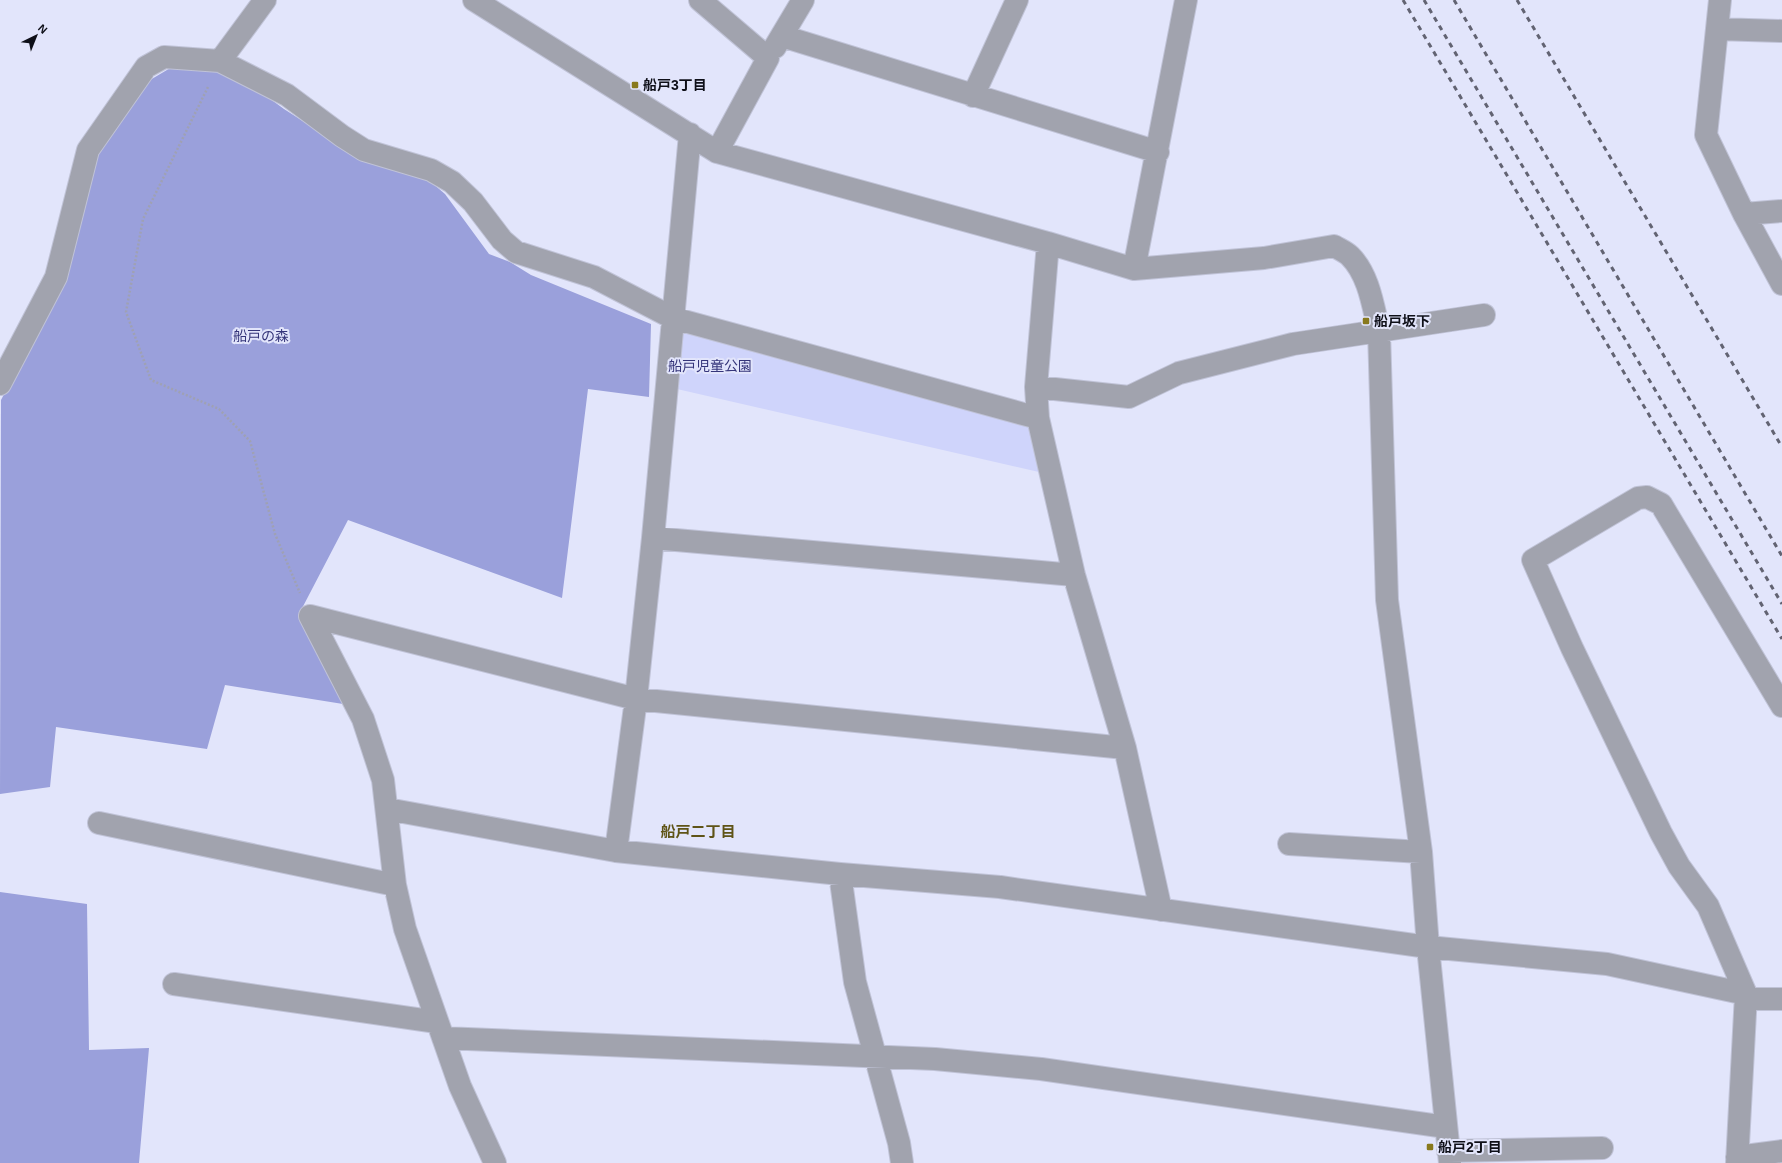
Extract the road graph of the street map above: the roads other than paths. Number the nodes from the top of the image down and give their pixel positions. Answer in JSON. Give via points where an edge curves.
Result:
{"nodes":[{"id":1,"x":265,"y":0,"type":"edge"},
{"id":2,"x":474,"y":0,"type":"edge"},
{"id":3,"x":700,"y":0,"type":"edge"},
{"id":4,"x":803,"y":0,"type":"edge"},
{"id":5,"x":1017,"y":0,"type":"edge"},
{"id":6,"x":1186,"y":0,"type":"edge"},
{"id":7,"x":1720,"y":0,"type":"edge"},
{"id":8,"x":1717,"y":29,"type":"junction"},
{"id":9,"x":1782,"y":31,"type":"edge"},
{"id":10,"x":782,"y":36,"type":"junction"},
{"id":11,"x":768,"y":58,"type":"junction"},
{"id":12,"x":220,"y":61,"type":"junction"},
{"id":13,"x":973,"y":96,"type":"junction"},
{"id":14,"x":690,"y":134,"type":"junction"},
{"id":15,"x":717,"y":152,"type":"junction"},
{"id":16,"x":1158,"y":152,"type":"junction"},
{"id":17,"x":1782,"y":211,"type":"edge"},
{"id":18,"x":1744,"y":214,"type":"junction"},
{"id":19,"x":1048,"y":243,"type":"junction"},
{"id":20,"x":1134,"y":269,"type":"junction"},
{"id":21,"x":1782,"y":284,"type":"edge"},
{"id":22,"x":1484,"y":315,"type":"dead end"},
{"id":23,"x":673,"y":318,"type":"junction"},
{"id":24,"x":1379,"y":331,"type":"junction"},
{"id":25,"x":0,"y":384,"type":"edge"},
{"id":26,"x":1036,"y":387,"type":"junction"},
{"id":27,"x":1038,"y":418,"type":"junction"},
{"id":28,"x":653,"y":538,"type":"junction"},
{"id":29,"x":1074,"y":575,"type":"junction"},
{"id":30,"x":636,"y":699,"type":"junction"},
{"id":31,"x":1782,"y":706,"type":"edge"},
{"id":32,"x":1125,"y":748,"type":"junction"},
{"id":33,"x":388,"y":809,"type":"junction"},
{"id":34,"x":99,"y":823,"type":"dead end"},
{"id":35,"x":1289,"y":844,"type":"dead end"},
{"id":36,"x":616,"y":851,"type":"junction"},
{"id":37,"x":1421,"y":852,"type":"junction"},
{"id":38,"x":840,"y":874,"type":"junction"},
{"id":39,"x":396,"y":885,"type":"junction"},
{"id":40,"x":1162,"y":910,"type":"junction"},
{"id":41,"x":1428,"y":947,"type":"junction"},
{"id":42,"x":174,"y":984,"type":"dead end"},
{"id":43,"x":1746,"y":996,"type":"junction"},
{"id":44,"x":1782,"y":1000,"type":"edge"},
{"id":45,"x":440,"y":1030,"type":"junction"},
{"id":46,"x":876,"y":1058,"type":"junction"},
{"id":47,"x":1446,"y":1127,"type":"junction"},
{"id":48,"x":1602,"y":1148,"type":"dead end"},
{"id":49,"x":1782,"y":1151,"type":"edge"},
{"id":50,"x":1449,"y":1157,"type":"edge"},
{"id":51,"x":1737,"y":1160,"type":"edge"},
{"id":52,"x":495,"y":1163,"type":"edge"},
{"id":53,"x":902,"y":1163,"type":"edge"}],
"edges":[{"from":1,"to":12,"type":"street"},
{"from":2,"to":14,"type":"street"},
{"from":3,"to":11,"type":"street"},
{"from":4,"to":10,"type":"street"},
{"from":5,"to":13,"type":"street"},
{"from":6,"to":16,"type":"street"},
{"from":7,"to":8,"type":"street"},
{"from":8,"to":9,"type":"street"},
{"from":8,"to":18,"type":"street","via":[[1706,135]]},
{"from":10,"to":11,"type":"street"},
{"from":10,"to":13,"type":"street"},
{"from":11,"to":15,"type":"street"},
{"from":12,"to":23,"type":"street","via":[[287,95],[364,150],[431,170],[452,182],[473,202],[502,240],[516,252],[594,277]]},
{"from":12,"to":25,"type":"street","via":[[164,57],[146,68],[88,150],[56,277]]},
{"from":13,"to":16,"type":"street"},
{"from":14,"to":15,"type":"street"},
{"from":14,"to":23,"type":"street"},
{"from":15,"to":19,"type":"street"},
{"from":16,"to":20,"type":"street"},
{"from":17,"to":18,"type":"street"},
{"from":18,"to":21,"type":"street"},
{"from":19,"to":20,"type":"street"},
{"from":19,"to":26,"type":"street"},
{"from":20,"to":24,"type":"street","via":[[1264,258],[1334,246],[1350,256],[1361,273],[1370,292]]},
{"from":22,"to":24,"type":"street"},
{"from":23,"to":27,"type":"street"},
{"from":23,"to":28,"type":"street"},
{"from":24,"to":26,"type":"street","via":[[1293,344],[1187,371],[1129,397]]},
{"from":24,"to":37,"type":"street","via":[[1387,600]]},
{"from":26,"to":27,"type":"street"},
{"from":27,"to":29,"type":"street"},
{"from":28,"to":29,"type":"street"},
{"from":28,"to":30,"type":"street"},
{"from":29,"to":32,"type":"street"},
{"from":30,"to":32,"type":"street"},
{"from":30,"to":33,"type":"street","via":[[310,616],[363,719],[383,780]]},
{"from":30,"to":36,"type":"street"},
{"from":31,"to":43,"type":"street","via":[[1661,504],[1647,497],[1638,498],[1533,560],[1572,648],[1658,826],[1679,866],[1708,906]]},
{"from":32,"to":40,"type":"street"},
{"from":33,"to":36,"type":"street"},
{"from":33,"to":39,"type":"street"},
{"from":34,"to":39,"type":"street"},
{"from":35,"to":37,"type":"street"},
{"from":36,"to":38,"type":"street"},
{"from":37,"to":41,"type":"street"},
{"from":38,"to":40,"type":"street","via":[[1000,887]]},
{"from":38,"to":46,"type":"street","via":[[855,982]]},
{"from":39,"to":45,"type":"street","via":[[405,929]]},
{"from":40,"to":41,"type":"street"},
{"from":41,"to":43,"type":"street","via":[[1607,964]]},
{"from":41,"to":47,"type":"street"},
{"from":42,"to":45,"type":"street"},
{"from":43,"to":44,"type":"street"},
{"from":43,"to":51,"type":"street"},
{"from":45,"to":46,"type":"street"},
{"from":45,"to":52,"type":"street","via":[[460,1086]]},
{"from":46,"to":47,"type":"street","via":[[935,1059],[1041,1069]]},
{"from":46,"to":53,"type":"street"},
{"from":47,"to":50,"type":"street"},
{"from":48,"to":50,"type":"street"},
{"from":49,"to":51,"type":"street"}]}
